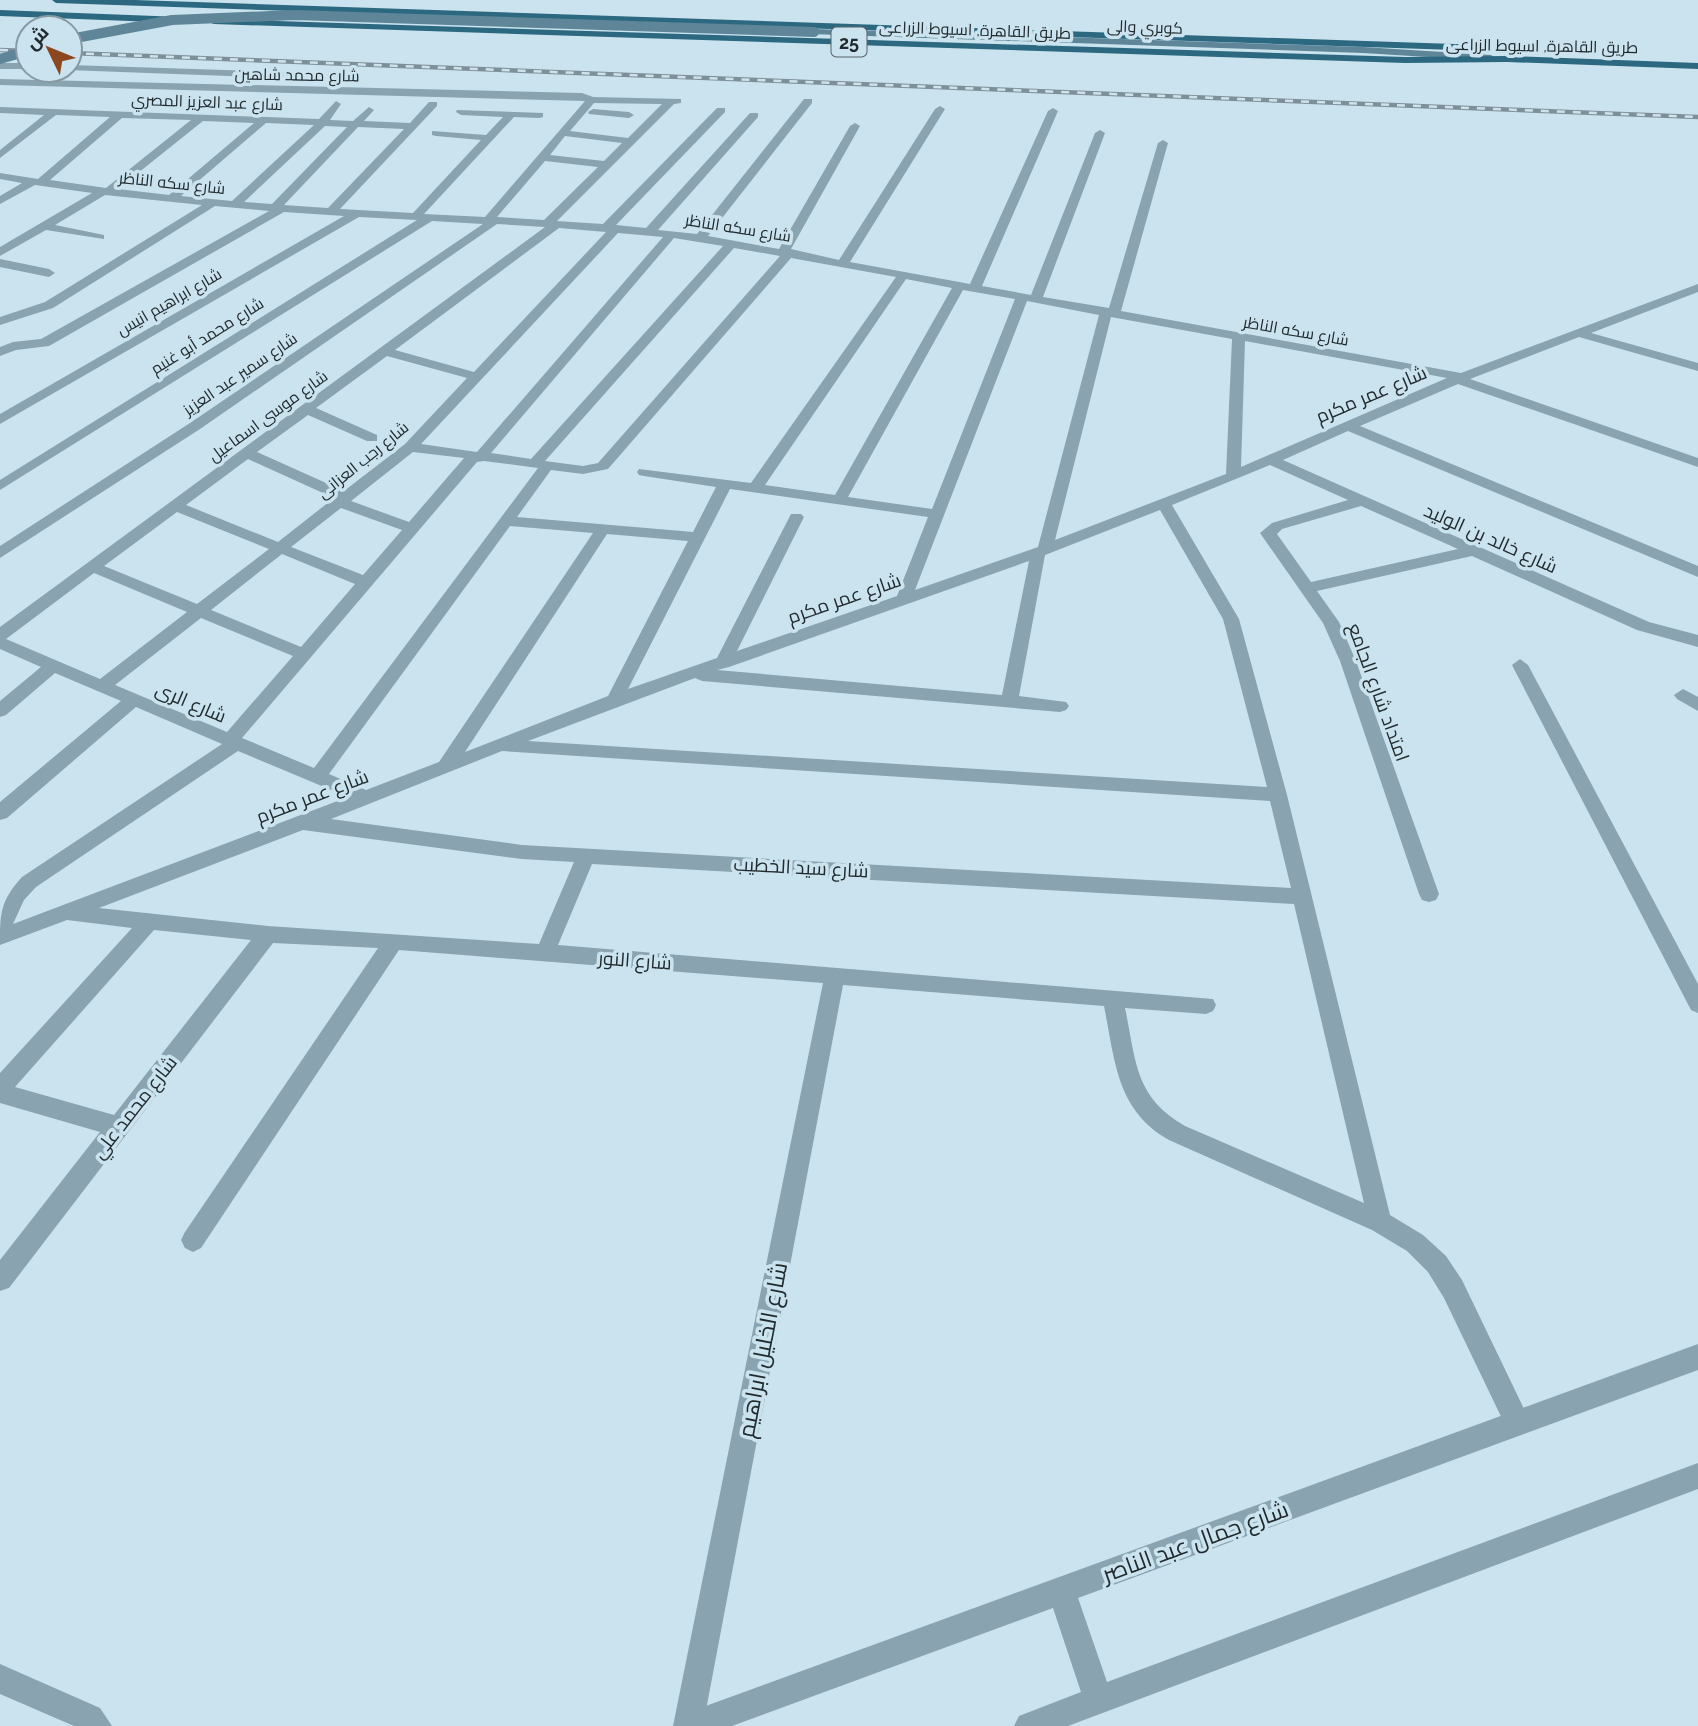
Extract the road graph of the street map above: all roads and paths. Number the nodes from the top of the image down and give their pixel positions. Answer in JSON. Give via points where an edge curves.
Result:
{"nodes":[{"id":1,"x":44,"y":0,"type":"edge"},
{"id":2,"x":56,"y":0,"type":"edge"},
{"id":3,"x":129,"y":4,"type":"junction"},
{"id":4,"x":0,"y":13,"type":"edge"},
{"id":5,"x":26,"y":14,"type":"joint"},
{"id":6,"x":84,"y":16,"type":"edge"},
{"id":7,"x":107,"y":17,"type":"junction"},
{"id":8,"x":705,"y":20,"type":"junction"},
{"id":9,"x":84,"y":35,"type":"edge"},
{"id":10,"x":84,"y":36,"type":"edge"},
{"id":11,"x":1698,"y":55,"type":"edge"},
{"id":12,"x":1507,"y":59,"type":"junction"},
{"id":13,"x":1698,"y":66,"type":"edge"},
{"id":14,"x":84,"y":68,"type":"edge"},
{"id":15,"x":313,"y":76,"type":"dead end"},
{"id":16,"x":0,"y":82,"type":"edge"},
{"id":17,"x":591,"y":100,"type":"junction"},
{"id":18,"x":674,"y":101,"type":"joint"},
{"id":19,"x":808,"y":101,"type":"dead end"},
{"id":20,"x":336,"y":104,"type":"dead end"},
{"id":21,"x":433,"y":104,"type":"dead end"},
{"id":22,"x":0,"y":110,"type":"edge"},
{"id":23,"x":369,"y":110,"type":"dead end"},
{"id":24,"x":721,"y":110,"type":"dead end"},
{"id":25,"x":940,"y":110,"type":"dead end"},
{"id":26,"x":582,"y":111,"type":"junction"},
{"id":27,"x":1053,"y":111,"type":"dead end"},
{"id":28,"x":54,"y":112,"type":"junction"},
{"id":29,"x":461,"y":112,"type":"dead end"},
{"id":30,"x":120,"y":114,"type":"junction"},
{"id":31,"x":511,"y":114,"type":"junction"},
{"id":32,"x":539,"y":115,"type":"dead end"},
{"id":33,"x":629,"y":115,"type":"dead end"},
{"id":34,"x":754,"y":115,"type":"dead end"},
{"id":35,"x":200,"y":118,"type":"junction"},
{"id":36,"x":264,"y":120,"type":"junction"},
{"id":37,"x":322,"y":123,"type":"junction"},
{"id":38,"x":355,"y":124,"type":"junction"},
{"id":39,"x":412,"y":127,"type":"junction"},
{"id":40,"x":855,"y":127,"type":"dead end"},
{"id":41,"x":436,"y":133,"type":"dead end"},
{"id":42,"x":563,"y":133,"type":"junction"},
{"id":43,"x":1100,"y":133,"type":"dead end"},
{"id":44,"x":489,"y":138,"type":"junction"},
{"id":45,"x":631,"y":141,"type":"junction"},
{"id":46,"x":1164,"y":143,"type":"dead end"},
{"id":47,"x":0,"y":155,"type":"edge"},
{"id":48,"x":542,"y":158,"type":"junction"},
{"id":49,"x":606,"y":165,"type":"junction"},
{"id":50,"x":0,"y":176,"type":"edge"},
{"id":51,"x":37,"y":182,"type":"junction"},
{"id":52,"x":105,"y":191,"type":"junction"},
{"id":53,"x":170,"y":200,"type":"junction"},
{"id":54,"x":0,"y":201,"type":"edge"},
{"id":55,"x":213,"y":203,"type":"junction"},
{"id":56,"x":235,"y":205,"type":"junction"},
{"id":57,"x":278,"y":209,"type":"junction"},
{"id":58,"x":331,"y":212,"type":"junction"},
{"id":59,"x":356,"y":214,"type":"junction"},
{"id":60,"x":417,"y":215,"type":"junction"},
{"id":61,"x":432,"y":216,"type":"junction"},
{"id":62,"x":493,"y":219,"type":"junction"},
{"id":63,"x":552,"y":223,"type":"junction"},
{"id":64,"x":44,"y":226,"type":"junction"},
{"id":65,"x":612,"y":227,"type":"junction"},
{"id":66,"x":649,"y":232,"type":"junction"},
{"id":67,"x":672,"y":234,"type":"junction"},
{"id":68,"x":100,"y":237,"type":"dead end"},
{"id":69,"x":701,"y":238,"type":"junction"},
{"id":70,"x":733,"y":242,"type":"junction"},
{"id":71,"x":787,"y":251,"type":"junction"},
{"id":72,"x":0,"y":252,"type":"edge"},
{"id":73,"x":844,"y":262,"type":"junction"},
{"id":74,"x":0,"y":263,"type":"edge"},
{"id":75,"x":49,"y":273,"type":"dead end"},
{"id":76,"x":904,"y":274,"type":"junction"},
{"id":77,"x":960,"y":284,"type":"junction"},
{"id":78,"x":975,"y":287,"type":"junction"},
{"id":79,"x":1698,"y":288,"type":"edge"},
{"id":80,"x":1030,"y":298,"type":"junction"},
{"id":81,"x":1110,"y":312,"type":"junction"},
{"id":82,"x":0,"y":321,"type":"edge"},
{"id":83,"x":1578,"y":333,"type":"junction"},
{"id":84,"x":1239,"y":337,"type":"junction"},
{"id":85,"x":385,"y":351,"type":"junction"},
{"id":86,"x":0,"y":352,"type":"edge"},
{"id":87,"x":1698,"y":367,"type":"edge"},
{"id":88,"x":478,"y":377,"type":"junction"},
{"id":89,"x":1460,"y":378,"type":"junction"},
{"id":90,"x":0,"y":401,"type":"edge"},
{"id":91,"x":21,"y":408,"type":"junction"},
{"id":92,"x":306,"y":410,"type":"junction"},
{"id":93,"x":0,"y":420,"type":"edge"},
{"id":94,"x":1348,"y":426,"type":"junction"},
{"id":95,"x":372,"y":438,"type":"dead end"},
{"id":96,"x":410,"y":447,"type":"junction"},
{"id":97,"x":247,"y":453,"type":"junction"},
{"id":98,"x":476,"y":457,"type":"junction"},
{"id":99,"x":1271,"y":460,"type":"junction"},
{"id":100,"x":1698,"y":463,"type":"edge"},
{"id":101,"x":541,"y":465,"type":"junction"},
{"id":102,"x":644,"y":472,"type":"dead end"},
{"id":103,"x":1233,"y":476,"type":"junction"},
{"id":104,"x":725,"y":484,"type":"junction"},
{"id":105,"x":0,"y":486,"type":"edge"},
{"id":106,"x":755,"y":488,"type":"junction"},
{"id":107,"x":342,"y":500,"type":"junction"},
{"id":108,"x":839,"y":500,"type":"junction"},
{"id":109,"x":1360,"y":501,"type":"junction"},
{"id":110,"x":1163,"y":503,"type":"junction"},
{"id":111,"x":175,"y":506,"type":"junction"},
{"id":112,"x":937,"y":514,"type":"junction"},
{"id":113,"x":796,"y":517,"type":"dead end"},
{"id":114,"x":506,"y":521,"type":"junction"},
{"id":115,"x":411,"y":528,"type":"junction"},
{"id":116,"x":603,"y":529,"type":"junction"},
{"id":117,"x":697,"y":537,"type":"junction"},
{"id":118,"x":281,"y":548,"type":"junction"},
{"id":119,"x":1041,"y":551,"type":"junction"},
{"id":120,"x":1472,"y":551,"type":"junction"},
{"id":121,"x":0,"y":553,"type":"edge"},
{"id":122,"x":93,"y":567,"type":"junction"},
{"id":123,"x":1698,"y":572,"type":"edge"},
{"id":124,"x":365,"y":582,"type":"junction"},
{"id":125,"x":1308,"y":588,"type":"junction"},
{"id":126,"x":903,"y":600,"type":"junction"},
{"id":127,"x":200,"y":611,"type":"junction"},
{"id":128,"x":0,"y":635,"type":"edge"},
{"id":129,"x":1698,"y":641,"type":"edge"},
{"id":130,"x":0,"y":643,"type":"edge"},
{"id":131,"x":303,"y":654,"type":"junction"},
{"id":132,"x":723,"y":663,"type":"junction"},
{"id":133,"x":1520,"y":665,"type":"dead end"},
{"id":134,"x":53,"y":666,"type":"junction"},
{"id":135,"x":690,"y":674,"type":"junction"},
{"id":136,"x":101,"y":687,"type":"junction"},
{"id":137,"x":134,"y":700,"type":"junction"},
{"id":138,"x":614,"y":700,"type":"junction"},
{"id":139,"x":1009,"y":701,"type":"junction"},
{"id":140,"x":1060,"y":706,"type":"dead end"},
{"id":141,"x":0,"y":711,"type":"edge"},
{"id":142,"x":233,"y":742,"type":"junction"},
{"id":143,"x":498,"y":746,"type":"junction"},
{"id":144,"x":446,"y":767,"type":"junction"},
{"id":145,"x":317,"y":777,"type":"junction"},
{"id":146,"x":1278,"y":795,"type":"junction"},
{"id":147,"x":367,"y":798,"type":"junction"},
{"id":148,"x":0,"y":813,"type":"edge"},
{"id":149,"x":302,"y":823,"type":"junction"},
{"id":150,"x":586,"y":856,"type":"junction"},
{"id":151,"x":1429,"y":894,"type":"dead end"},
{"id":152,"x":1302,"y":897,"type":"junction"},
{"id":153,"x":65,"y":912,"type":"junction"},
{"id":154,"x":148,"y":923,"type":"junction"},
{"id":155,"x":0,"y":930,"type":"edge"},
{"id":156,"x":268,"y":934,"type":"junction"},
{"id":157,"x":0,"y":937,"type":"edge"},
{"id":158,"x":394,"y":941,"type":"junction"},
{"id":159,"x":545,"y":953,"type":"junction"},
{"id":160,"x":835,"y":975,"type":"junction"},
{"id":161,"x":1113,"y":998,"type":"junction"},
{"id":162,"x":1698,"y":1004,"type":"edge"},
{"id":163,"x":1206,"y":1005,"type":"dead end"},
{"id":164,"x":0,"y":1091,"type":"edge"},
{"id":165,"x":119,"y":1127,"type":"junction"},
{"id":166,"x":1380,"y":1222,"type":"junction"},
{"id":167,"x":193,"y":1240,"type":"dead end"},
{"id":168,"x":0,"y":1279,"type":"edge"},
{"id":169,"x":1698,"y":1357,"type":"edge"},
{"id":170,"x":1517,"y":1422,"type":"junction"},
{"id":171,"x":1698,"y":1476,"type":"edge"},
{"id":172,"x":1060,"y":1590,"type":"junction"},
{"id":173,"x":0,"y":1679,"type":"edge"},
{"id":174,"x":1098,"y":1700,"type":"junction"},
{"id":175,"x":97,"y":1726,"type":"edge"},
{"id":176,"x":690,"y":1726,"type":"edge"},
{"id":177,"x":1030,"y":1726,"type":"edge"}],
"edges":[{"from":1,"to":5,"type":"highway","via":[[55,7]]},
{"from":2,"to":3,"type":"highway","name":"طريق القاهرة, اسيوط الزراعى","number":"25"},
{"from":3,"to":7,"type":"highway","via":[[100,9]]},
{"from":3,"to":8,"type":"highway","name":"طريق القاهرة, اسيوط الزراعى","number":"25"},
{"from":4,"to":5,"type":"highway","name":"طريق القاهرة, اسيوط الزراعى","number":"25"},
{"from":6,"to":7,"type":"highway","name":"طريق القاهرة, اسيوط الزراعى","number":"25"},
{"from":7,"to":12,"type":"highway","name":"طريق القاهرة, اسيوط الزراعى","number":"25"},
{"from":8,"to":9,"type":"main road","name":"كوبري والى","bridge":true,"via":[[285,12],[172,17]]},
{"from":8,"to":11,"type":"highway","name":"طريق القاهرة, اسيوط الزراعى","number":"25"},
{"from":10,"to":12,"type":"main road","name":"كوبري والى","bridge":true,"via":[[172,20],[295,15],[1363,50]]},
{"from":12,"to":13,"type":"highway","name":"طريق القاهرة, اسيوط الزراعى","number":"25"},
{"from":14,"to":15,"type":"street"},
{"from":16,"to":17,"type":"street","name":"شارع محمد شاهين","via":[[582,96]]},
{"from":17,"to":18,"type":"street","name":"شارع محمد شاهين"},
{"from":17,"to":26,"type":"street","name":"شارع سمير عبد العزيز"},
{"from":18,"to":45,"type":"street","name":"شارع موسى اسماعيل"},
{"from":19,"to":69,"type":"street"},
{"from":20,"to":37,"type":"street"},
{"from":21,"to":39,"type":"street"},
{"from":22,"to":28,"type":"street","name":"شارع عبد العزيز المصري"},
{"from":23,"to":38,"type":"street"},
{"from":24,"to":65,"type":"street","name":"شارع رجب العزانى"},
{"from":25,"to":73,"type":"street"},
{"from":26,"to":33,"type":"street"},
{"from":26,"to":42,"type":"street","name":"شارع سمير عبد العزيز"},
{"from":27,"to":78,"type":"street"},
{"from":28,"to":30,"type":"street","name":"شارع عبد العزيز المصري"},
{"from":28,"to":47,"type":"street"},
{"from":29,"to":31,"type":"street"},
{"from":30,"to":35,"type":"street","name":"شارع عبد العزيز المصري"},
{"from":30,"to":51,"type":"street"},
{"from":31,"to":32,"type":"street"},
{"from":31,"to":44,"type":"street"},
{"from":34,"to":66,"type":"street"},
{"from":35,"to":36,"type":"street","name":"شارع عبد العزيز المصري"},
{"from":35,"to":52,"type":"street"},
{"from":36,"to":37,"type":"street","name":"شارع عبد العزيز المصري"},
{"from":36,"to":53,"type":"street"},
{"from":37,"to":38,"type":"street","name":"شارع عبد العزيز المصري"},
{"from":37,"to":56,"type":"street"},
{"from":38,"to":39,"type":"street","name":"شارع عبد العزيز المصري"},
{"from":38,"to":57,"type":"street"},
{"from":39,"to":58,"type":"street"},
{"from":40,"to":71,"type":"street"},
{"from":41,"to":44,"type":"street"},
{"from":42,"to":45,"type":"street"},
{"from":42,"to":48,"type":"street","name":"شارع سمير عبد العزيز"},
{"from":43,"to":80,"type":"street"},
{"from":44,"to":60,"type":"street"},
{"from":45,"to":49,"type":"street","name":"شارع موسى اسماعيل"},
{"from":46,"to":81,"type":"street"},
{"from":48,"to":49,"type":"street"},
{"from":48,"to":62,"type":"street","name":"شارع سمير عبد العزيز"},
{"from":49,"to":63,"type":"street","name":"شارع موسى اسماعيل"},
{"from":50,"to":51,"type":"street","name":"شارع سكه الناظر"},
{"from":51,"to":52,"type":"street","name":"شارع سكه الناظر"},
{"from":51,"to":54,"type":"street"},
{"from":52,"to":53,"type":"street","name":"شارع سكه الناظر"},
{"from":52,"to":64,"type":"street"},
{"from":53,"to":55,"type":"street","name":"شارع سكه الناظر"},
{"from":55,"to":56,"type":"street","name":"شارع سكه الناظر"},
{"from":55,"to":82,"type":"street","via":[[50,305]]},
{"from":56,"to":57,"type":"street","name":"شارع سكه الناظر"},
{"from":57,"to":58,"type":"street","name":"شارع سكه الناظر"},
{"from":57,"to":86,"type":"street","via":[[44,343]]},
{"from":58,"to":59,"type":"street","name":"شارع سكه الناظر"},
{"from":59,"to":60,"type":"street","name":"شارع سكه الناظر"},
{"from":59,"to":91,"type":"street","name":"شارع ابراهيم انيس"},
{"from":60,"to":61,"type":"street","name":"شارع سكه الناظر"},
{"from":61,"to":62,"type":"street","name":"شارع سكه الناظر"},
{"from":61,"to":105,"type":"street","name":"شارع محمد أبو غنيم"},
{"from":62,"to":63,"type":"street","name":"شارع سكه الناظر"},
{"from":62,"to":121,"type":"street","name":"شارع سمير عبد العزيز","via":[[195,426]]},
{"from":63,"to":65,"type":"street","name":"شارع سكه الناظر"},
{"from":63,"to":85,"type":"street","name":"شارع موسى اسماعيل"},
{"from":64,"to":68,"type":"street"},
{"from":64,"to":72,"type":"street"},
{"from":65,"to":66,"type":"street","name":"شارع سكه الناظر"},
{"from":65,"to":88,"type":"street","name":"شارع رجب العزانى"},
{"from":66,"to":67,"type":"street","name":"شارع سكه الناظر"},
{"from":67,"to":69,"type":"street","name":"شارع سكه الناظر"},
{"from":67,"to":98,"type":"street"},
{"from":69,"to":70,"type":"street","name":"شارع سكه الناظر"},
{"from":70,"to":71,"type":"street","name":"شارع سكه الناظر"},
{"from":70,"to":101,"type":"street"},
{"from":71,"to":73,"type":"street","name":"شارع سكه الناظر"},
{"from":71,"to":101,"type":"street","via":[[610,461],[593,469]]},
{"from":73,"to":76,"type":"street","name":"شارع سكه الناظر"},
{"from":74,"to":75,"type":"street"},
{"from":76,"to":77,"type":"street","name":"شارع سكه الناظر"},
{"from":76,"to":106,"type":"street"},
{"from":77,"to":78,"type":"street","name":"شارع سكه الناظر"},
{"from":77,"to":108,"type":"street"},
{"from":78,"to":80,"type":"street","name":"شارع سكه الناظر"},
{"from":79,"to":83,"type":"street","name":"شارع عمر مكرم"},
{"from":80,"to":81,"type":"street","name":"شارع سكه الناظر"},
{"from":80,"to":112,"type":"street"},
{"from":81,"to":84,"type":"street","name":"شارع سكه الناظر"},
{"from":81,"to":119,"type":"street"},
{"from":83,"to":87,"type":"street"},
{"from":83,"to":89,"type":"street","name":"شارع عمر مكرم"},
{"from":84,"to":89,"type":"street","name":"شارع سكه الناظر"},
{"from":84,"to":103,"type":"street"},
{"from":85,"to":88,"type":"street"},
{"from":85,"to":92,"type":"street","name":"شارع موسى اسماعيل"},
{"from":88,"to":96,"type":"street","name":"شارع رجب العزانى"},
{"from":89,"to":94,"type":"street","name":"شارع عمر مكرم"},
{"from":89,"to":100,"type":"street","name":"شارع سكه الناظر"},
{"from":90,"to":91,"type":"street"},
{"from":91,"to":93,"type":"street","name":"شارع ابراهيم انيس"},
{"from":92,"to":95,"type":"street"},
{"from":92,"to":97,"type":"street","name":"شارع موسى اسماعيل"},
{"from":94,"to":99,"type":"street","name":"شارع عمر مكرم"},
{"from":94,"to":123,"type":"street"},
{"from":96,"to":98,"type":"street"},
{"from":96,"to":107,"type":"street","name":"شارع رجب العزانى"},
{"from":97,"to":107,"type":"street"},
{"from":97,"to":111,"type":"street","name":"شارع موسى اسماعيل"},
{"from":98,"to":101,"type":"street"},
{"from":98,"to":115,"type":"street"},
{"from":99,"to":103,"type":"street","name":"شارع عمر مكرم"},
{"from":99,"to":109,"type":"street","name":"شارع خالد بن الوليد"},
{"from":101,"to":114,"type":"street"},
{"from":102,"to":104,"type":"street"},
{"from":103,"to":110,"type":"street","name":"شارع عمر مكرم"},
{"from":104,"to":106,"type":"street"},
{"from":104,"to":117,"type":"street"},
{"from":106,"to":108,"type":"street"},
{"from":107,"to":115,"type":"street"},
{"from":107,"to":118,"type":"street","name":"شارع رجب العزانى"},
{"from":108,"to":112,"type":"street"},
{"from":109,"to":120,"type":"street","name":"شارع خالد بن الوليد"},
{"from":109,"to":125,"type":"street","name":"امتداد شارع الجامع","via":[[1277,526],[1268,533]]},
{"from":110,"to":119,"type":"street","name":"شارع عمر مكرم"},
{"from":110,"to":146,"type":"street","via":[[1231,619]]},
{"from":111,"to":118,"type":"street"},
{"from":111,"to":122,"type":"street","name":"شارع موسى اسماعيل"},
{"from":112,"to":126,"type":"street"},
{"from":113,"to":132,"type":"street"},
{"from":114,"to":116,"type":"street"},
{"from":114,"to":145,"type":"street"},
{"from":115,"to":124,"type":"street"},
{"from":116,"to":117,"type":"street"},
{"from":116,"to":144,"type":"street"},
{"from":117,"to":138,"type":"street"},
{"from":118,"to":124,"type":"street"},
{"from":118,"to":127,"type":"street","name":"شارع رجب العزانى"},
{"from":119,"to":126,"type":"street","name":"شارع عمر مكرم"},
{"from":119,"to":139,"type":"street"},
{"from":120,"to":125,"type":"street"},
{"from":120,"to":129,"type":"street","name":"شارع خالد بن الوليد","via":[[1643,626]]},
{"from":122,"to":127,"type":"street"},
{"from":122,"to":128,"type":"street","name":"شارع موسى اسماعيل"},
{"from":124,"to":131,"type":"street"},
{"from":125,"to":151,"type":"street","name":"امتداد شارع الجامع","via":[[1331,622],[1348,661]]},
{"from":126,"to":132,"type":"street","name":"شارع عمر مكرم"},
{"from":127,"to":131,"type":"street"},
{"from":127,"to":136,"type":"street","name":"شارع رجب العزانى"},
{"from":130,"to":134,"type":"street","name":"شارع الرى"},
{"from":131,"to":142,"type":"street"},
{"from":132,"to":135,"type":"street","name":"شارع عمر مكرم"},
{"from":133,"to":162,"type":"street"},
{"from":134,"to":136,"type":"street","name":"شارع الرى"},
{"from":134,"to":141,"type":"street"},
{"from":135,"to":138,"type":"street","name":"شارع عمر مكرم"},
{"from":135,"to":139,"type":"street"},
{"from":136,"to":137,"type":"street","name":"شارع الرى"},
{"from":137,"to":142,"type":"street","name":"شارع الرى"},
{"from":137,"to":148,"type":"street"},
{"from":138,"to":143,"type":"street","name":"شارع عمر مكرم"},
{"from":139,"to":140,"type":"street"},
{"from":142,"to":145,"type":"street","name":"شارع الرى"},
{"from":142,"to":155,"type":"street","via":[[29,882],[17,895]]},
{"from":143,"to":144,"type":"street","name":"شارع عمر مكرم"},
{"from":143,"to":146,"type":"street"},
{"from":144,"to":147,"type":"street","name":"شارع عمر مكرم"},
{"from":145,"to":147,"type":"street","name":"شارع الرى"},
{"from":146,"to":152,"type":"street"},
{"from":147,"to":149,"type":"street","name":"شارع عمر مكرم"},
{"from":149,"to":150,"type":"street","name":"شارع سيد الخطيب"},
{"from":149,"to":153,"type":"street","name":"شارع عمر مكرم"},
{"from":150,"to":152,"type":"street","name":"شارع سيد الخطيب"},
{"from":150,"to":159,"type":"street"},
{"from":152,"to":166,"type":"street"},
{"from":153,"to":154,"type":"street","name":"شارع النور"},
{"from":153,"to":157,"type":"street","name":"شارع عمر مكرم"},
{"from":154,"to":156,"type":"street","name":"شارع النور"},
{"from":154,"to":164,"type":"street"},
{"from":156,"to":158,"type":"street","name":"شارع النور"},
{"from":156,"to":165,"type":"street","name":"شارع محمد علي"},
{"from":158,"to":159,"type":"street","name":"شارع النور"},
{"from":158,"to":167,"type":"street"},
{"from":159,"to":160,"type":"street","name":"شارع النور"},
{"from":160,"to":161,"type":"street","name":"شارع النور"},
{"from":160,"to":176,"type":"street","name":"شارع الخليل ابراهيم"},
{"from":161,"to":163,"type":"street","name":"شارع النور"},
{"from":161,"to":166,"type":"street","via":[[1132,1081],[1140,1102],[1156,1120]]},
{"from":164,"to":165,"type":"street"},
{"from":165,"to":168,"type":"street","name":"شارع محمد علي"},
{"from":166,"to":170,"type":"street","via":[[1415,1243],[1453,1289]]},
{"from":169,"to":170,"type":"street","name":"شارع جمال عبد الناصر"},
{"from":170,"to":172,"type":"street","name":"شارع جمال عبد الناصر"},
{"from":171,"to":174,"type":"street"},
{"from":172,"to":174,"type":"street"},
{"from":172,"to":176,"type":"street","name":"شارع جمال عبد الناصر"},
{"from":173,"to":175,"type":"street","via":[[90,1718]]},
{"from":174,"to":177,"type":"street"}]}
